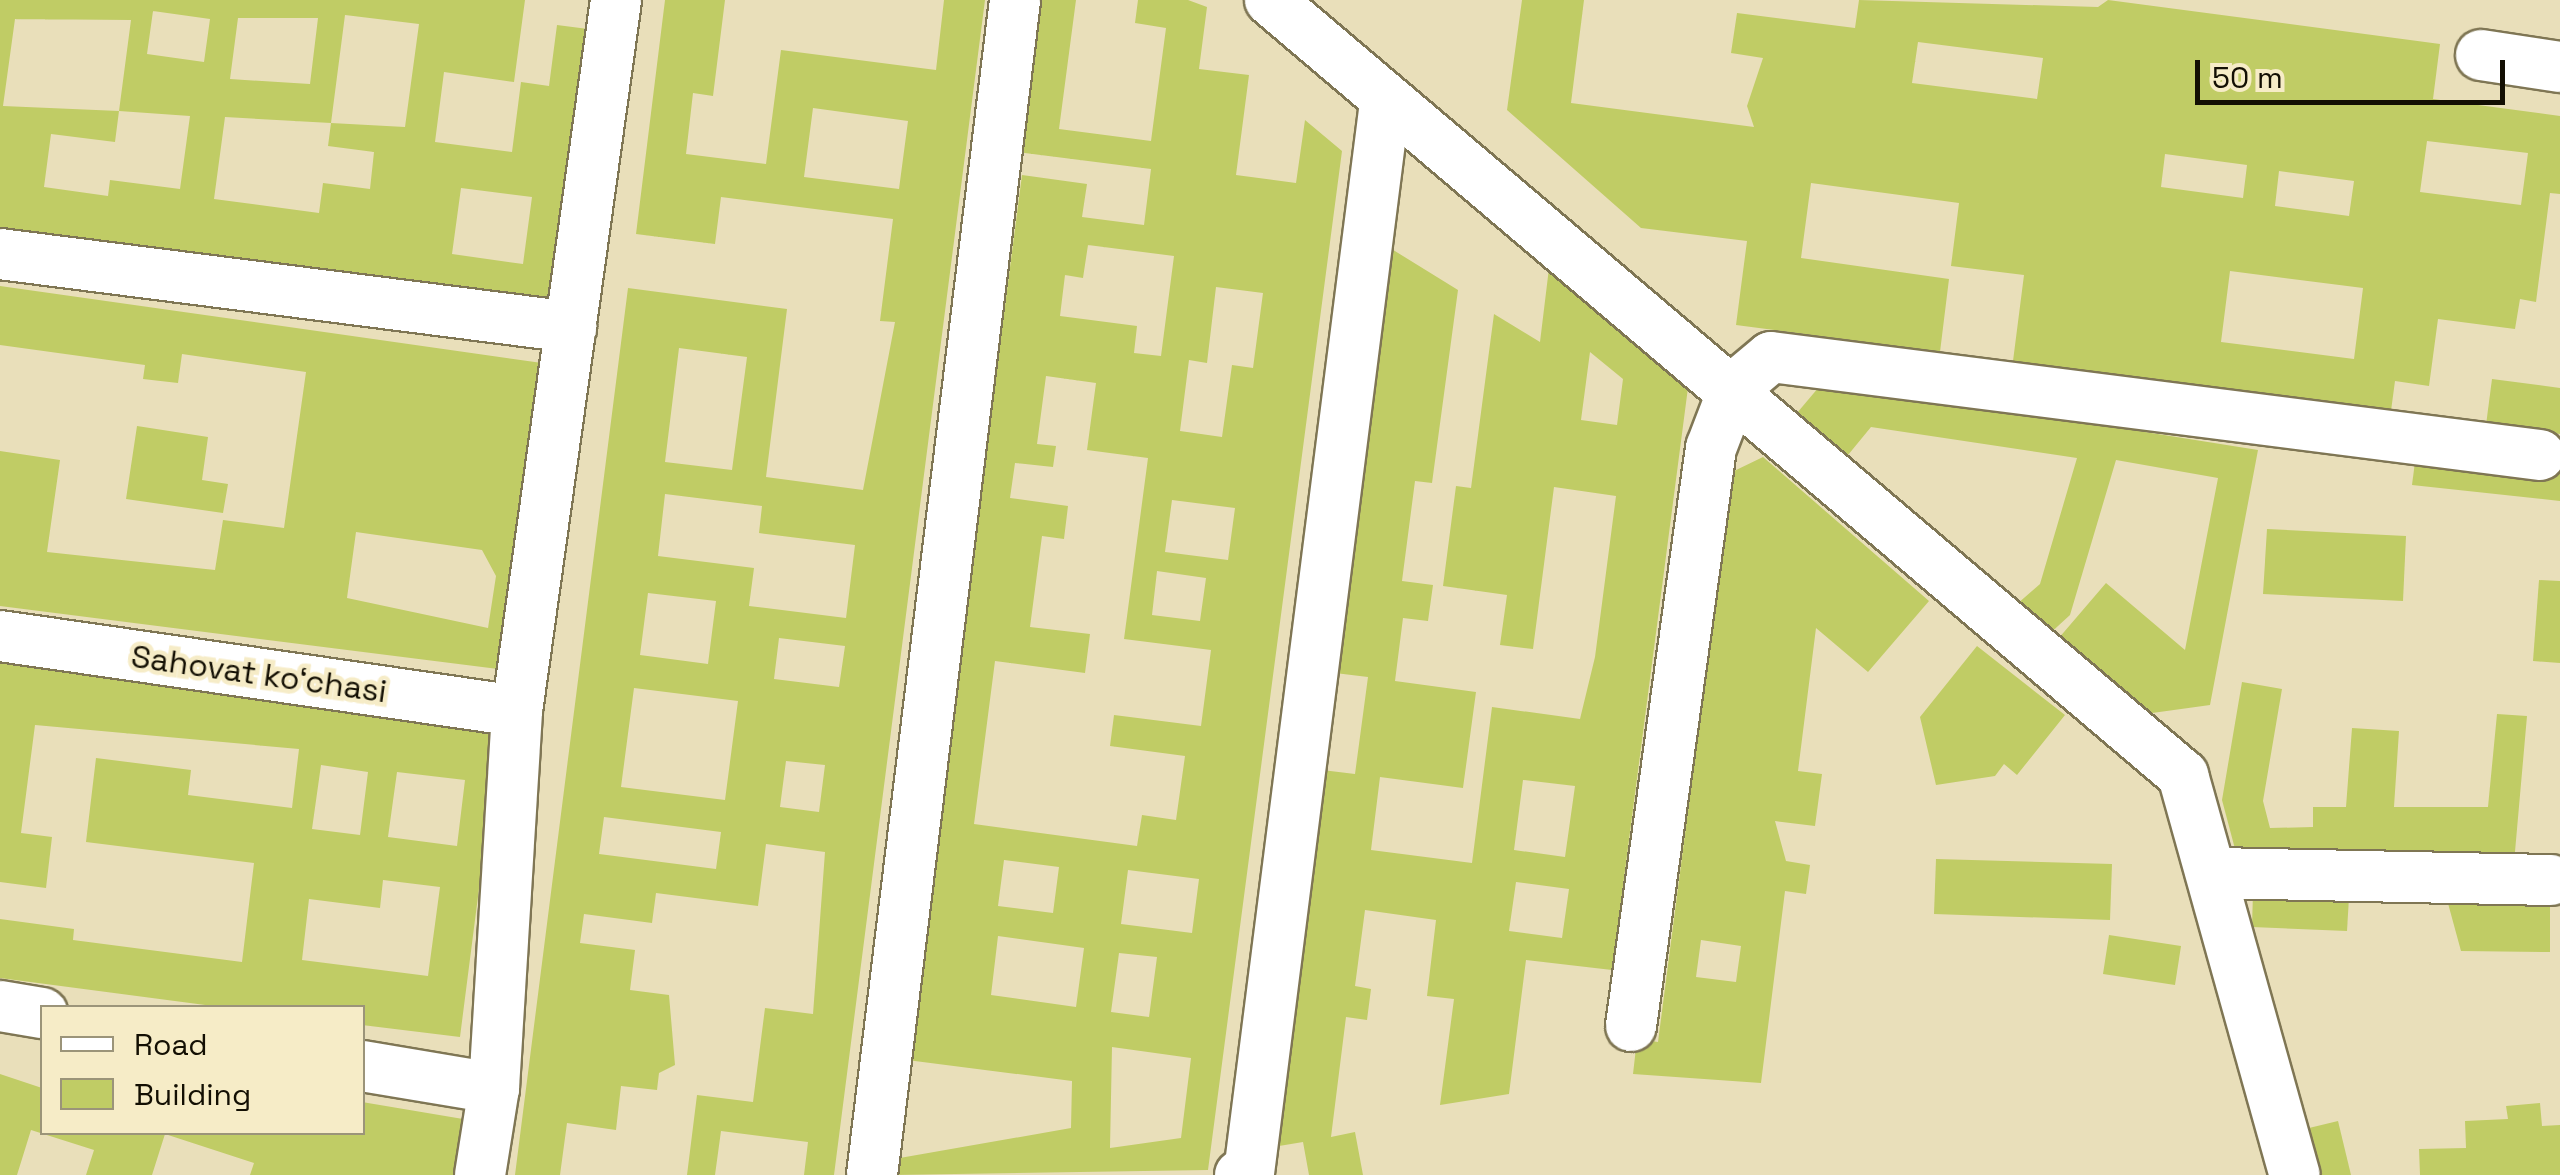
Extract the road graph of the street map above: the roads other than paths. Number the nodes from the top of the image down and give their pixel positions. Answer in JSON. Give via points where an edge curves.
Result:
{"nodes":[{"id":1,"x":616,"y":0,"type":"edge"},
{"id":2,"x":1015,"y":0,"type":"edge"},
{"id":3,"x":1270,"y":0,"type":"edge"},
{"id":4,"x":2481,"y":55,"type":"dead end"},
{"id":5,"x":2560,"y":66,"type":"edge"},
{"id":6,"x":1384,"y":102,"type":"junction"},
{"id":7,"x":0,"y":254,"type":"edge"},
{"id":8,"x":570,"y":327,"type":"junction"},
{"id":9,"x":1734,"y":388,"type":"junction"},
{"id":10,"x":2540,"y":455,"type":"dead end"},
{"id":11,"x":0,"y":636,"type":"edge"},
{"id":12,"x":517,"y":711,"type":"junction"},
{"id":13,"x":2216,"y":873,"type":"junction"},
{"id":14,"x":2551,"y":880,"type":"dead end"},
{"id":15,"x":0,"y":1006,"type":"edge"},
{"id":16,"x":40,"y":1013,"type":"edge"},
{"id":17,"x":1631,"y":1026,"type":"dead end"},
{"id":18,"x":365,"y":1066,"type":"edge"},
{"id":19,"x":494,"y":1088,"type":"junction"},
{"id":20,"x":480,"y":1175,"type":"edge"},
{"id":21,"x":872,"y":1175,"type":"edge"},
{"id":22,"x":1240,"y":1175,"type":"edge"},
{"id":23,"x":2295,"y":1175,"type":"edge"}],
"edges":[{"from":1,"to":8,"type":"street"},
{"from":2,"to":21,"type":"street"},
{"from":3,"to":6,"type":"street"},
{"from":4,"to":5,"type":"street"},
{"from":6,"to":9,"type":"street"},
{"from":6,"to":22,"type":"street","via":[[1249,1173]]},
{"from":7,"to":8,"type":"street"},
{"from":8,"to":12,"type":"street"},
{"from":9,"to":10,"type":"street","via":[[1771,357],[1829,358]]},
{"from":9,"to":13,"type":"street","via":[[2183,775]]},
{"from":9,"to":17,"type":"street","via":[[1711,448]]},
{"from":11,"to":12,"type":"street","name":"Sahovat koʻchasi"},
{"from":12,"to":19,"type":"street"},
{"from":13,"to":14,"type":"street"},
{"from":13,"to":23,"type":"street"},
{"from":15,"to":16,"type":"street"},
{"from":18,"to":19,"type":"street"},
{"from":19,"to":20,"type":"street"}]}
